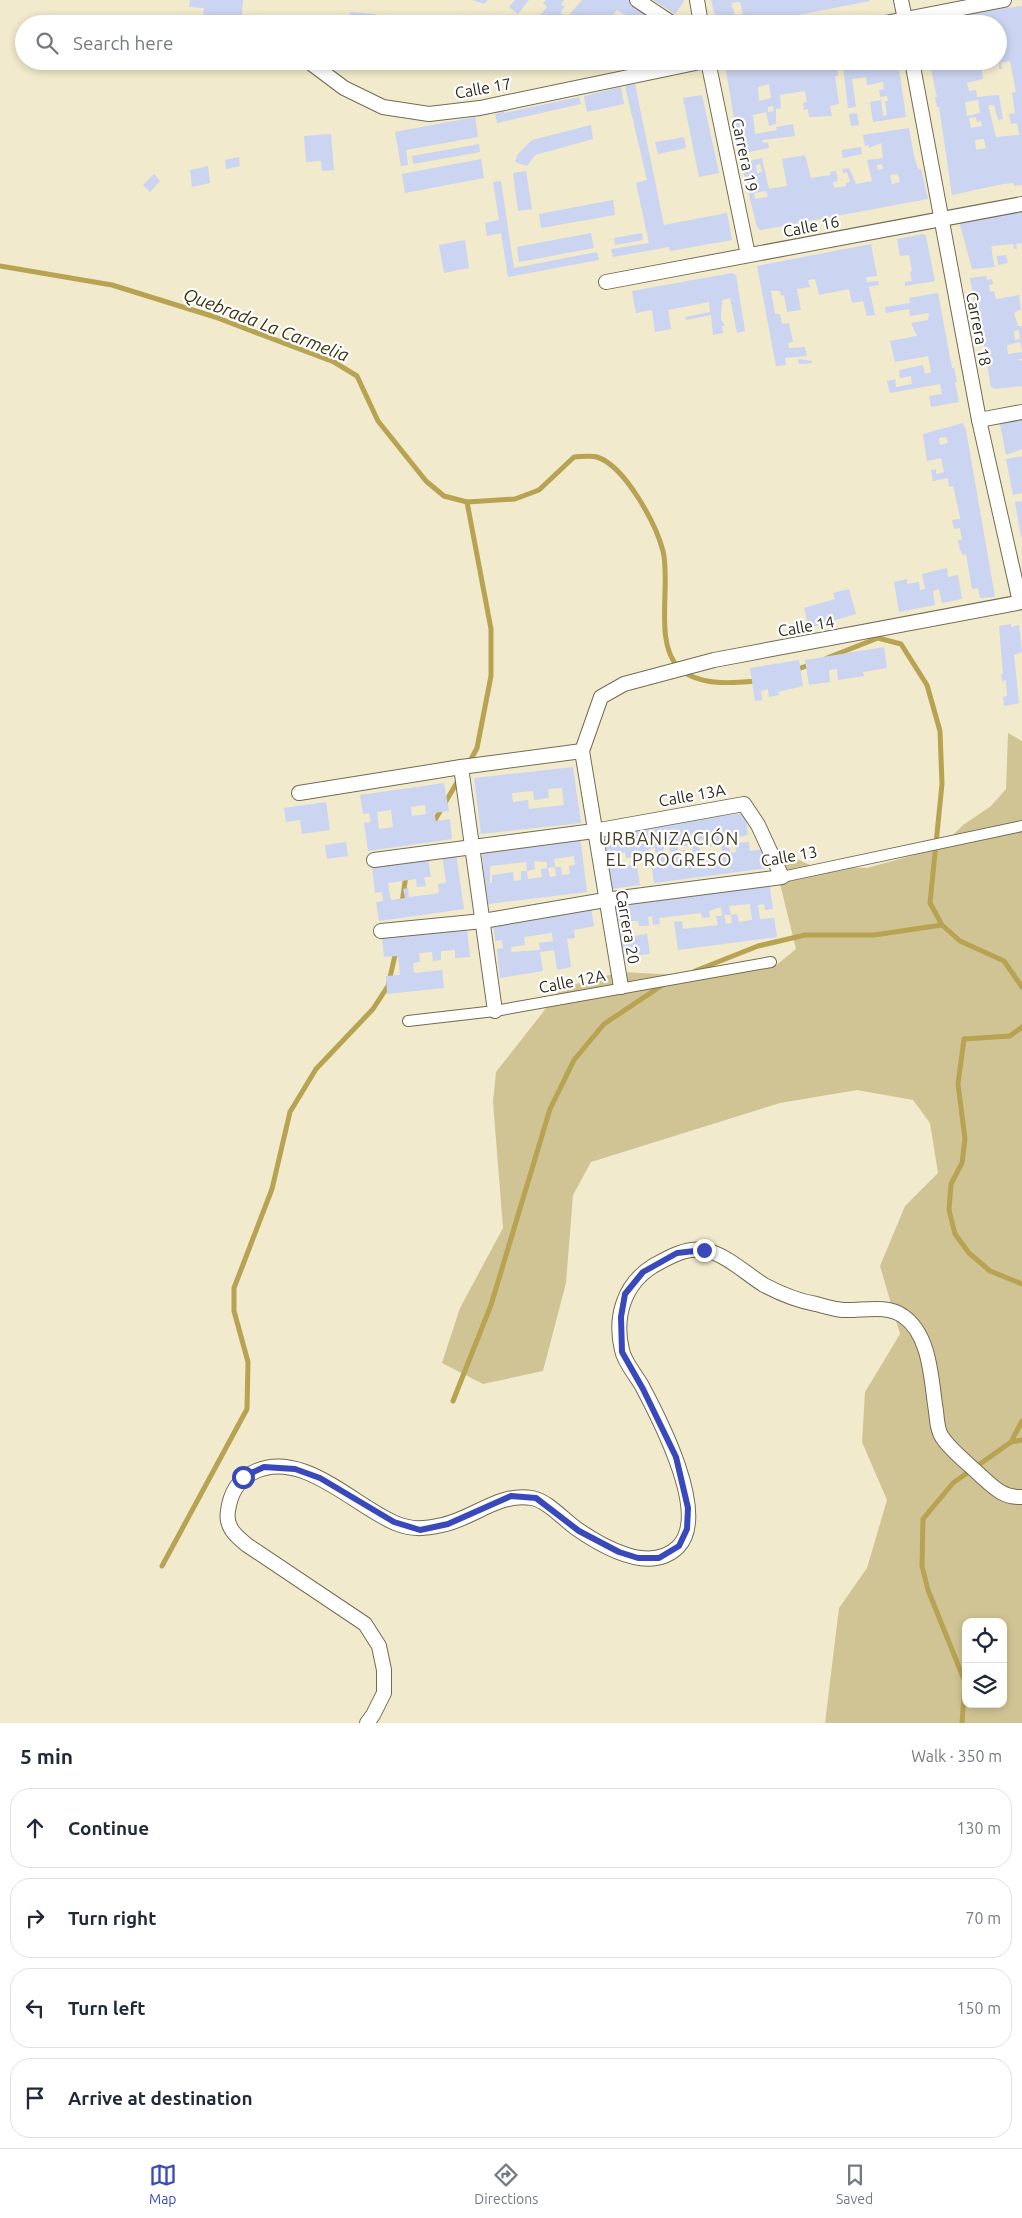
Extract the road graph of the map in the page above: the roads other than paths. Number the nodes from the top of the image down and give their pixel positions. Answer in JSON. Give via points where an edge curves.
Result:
{"nodes":[{"id":1,"x":637,"y":0,"type":"edge"},
{"id":2,"x":697,"y":0,"type":"edge"},
{"id":3,"x":901,"y":0,"type":"edge"},
{"id":4,"x":1004,"y":0,"type":"edge"},
{"id":5,"x":660,"y":15,"type":"edge"},
{"id":6,"x":700,"y":15,"type":"edge"},
{"id":7,"x":904,"y":15,"type":"edge"},
{"id":8,"x":933,"y":15,"type":"edge"},
{"id":9,"x":320,"y":70,"type":"edge"},
{"id":10,"x":664,"y":70,"type":"edge"},
{"id":11,"x":709,"y":70,"type":"edge"},
{"id":12,"x":914,"y":70,"type":"edge"},
{"id":13,"x":1022,"y":204,"type":"edge"},
{"id":14,"x":940,"y":219,"type":"junction"},
{"id":15,"x":748,"y":255,"type":"junction"},
{"id":16,"x":606,"y":282,"type":"dead end"},
{"id":17,"x":1022,"y":412,"type":"edge"},
{"id":18,"x":979,"y":420,"type":"junction"},
{"id":19,"x":1021,"y":602,"type":"edge"},
{"id":20,"x":601,"y":698,"type":"joint"},
{"id":21,"x":582,"y":751,"type":"junction"},
{"id":22,"x":461,"y":767,"type":"junction"},
{"id":23,"x":299,"y":793,"type":"dead end"},
{"id":24,"x":1022,"y":826,"type":"edge"},
{"id":25,"x":594,"y":831,"type":"junction"},
{"id":26,"x":472,"y":848,"type":"junction"},
{"id":27,"x":374,"y":860,"type":"dead end"},
{"id":28,"x":782,"y":877,"type":"junction"},
{"id":29,"x":605,"y":900,"type":"junction"},
{"id":30,"x":483,"y":921,"type":"junction"},
{"id":31,"x":380,"y":931,"type":"dead end"},
{"id":32,"x":771,"y":962,"type":"dead end"},
{"id":33,"x":621,"y":987,"type":"junction"},
{"id":34,"x":496,"y":1011,"type":"junction"},
{"id":35,"x":408,"y":1022,"type":"dead end"},
{"id":36,"x":1022,"y":1497,"type":"edge"},
{"id":37,"x":366,"y":1723,"type":"edge"}],
"edges":[{"from":1,"to":5,"type":"street"},
{"from":2,"to":6,"type":"street"},
{"from":3,"to":7,"type":"street"},
{"from":4,"to":8,"type":"street"},
{"from":9,"to":10,"type":"street","name":"Calle 17","via":[[344,88],[383,107],[429,114],[480,108]]},
{"from":11,"to":15,"type":"street","name":"Carrera 19"},
{"from":12,"to":14,"type":"street","name":"Carrera 18"},
{"from":13,"to":14,"type":"street","name":"Calle 16"},
{"from":14,"to":15,"type":"street","name":"Calle 16"},
{"from":14,"to":18,"type":"street","name":"Carrera 18"},
{"from":15,"to":16,"type":"street","name":"Calle 16"},
{"from":17,"to":18,"type":"street"},
{"from":18,"to":19,"type":"street","name":"Carrera 18"},
{"from":19,"to":20,"type":"street","name":"Calle 14","via":[[714,660],[624,684]]},
{"from":20,"to":21,"type":"street","name":"Carrera 20"},
{"from":21,"to":22,"type":"street"},
{"from":21,"to":25,"type":"street","name":"Carrera 20"},
{"from":22,"to":23,"type":"street"},
{"from":22,"to":26,"type":"street"},
{"from":24,"to":28,"type":"street","name":"Calle 13"},
{"from":25,"to":26,"type":"street"},
{"from":25,"to":28,"type":"street","name":"Calle 13A","via":[[744,804],[758,824]]},
{"from":25,"to":29,"type":"street","name":"Carrera 20"},
{"from":26,"to":27,"type":"street"},
{"from":26,"to":30,"type":"street"},
{"from":28,"to":29,"type":"street","name":"Calle 13"},
{"from":29,"to":30,"type":"street","name":"Calle 13"},
{"from":29,"to":33,"type":"street","name":"Carrera 20"},
{"from":30,"to":31,"type":"street","name":"Calle 13"},
{"from":30,"to":34,"type":"street"},
{"from":32,"to":33,"type":"street","name":"Calle 12A"},
{"from":33,"to":34,"type":"street","name":"Calle 12A"},
{"from":34,"to":35,"type":"street","name":"Calle 12A"},
{"from":36,"to":37,"type":"street","via":[[998,1493],[941,1436],[926,1352],[920,1335],[906,1317],[894,1310],[842,1310],[812,1304],[766,1286],[735,1264],[704,1250],[677,1253],[643,1272],[625,1294],[621,1317],[622,1352],[676,1457],[688,1508],[687,1529],[679,1546],[659,1558],[638,1558],[619,1552],[579,1531],[536,1498],[511,1496],[448,1524],[420,1530],[394,1522],[320,1478],[295,1469],[264,1467],[243,1477],[230,1496],[227,1518],[233,1534],[365,1624],[379,1646],[384,1693]]}]}
